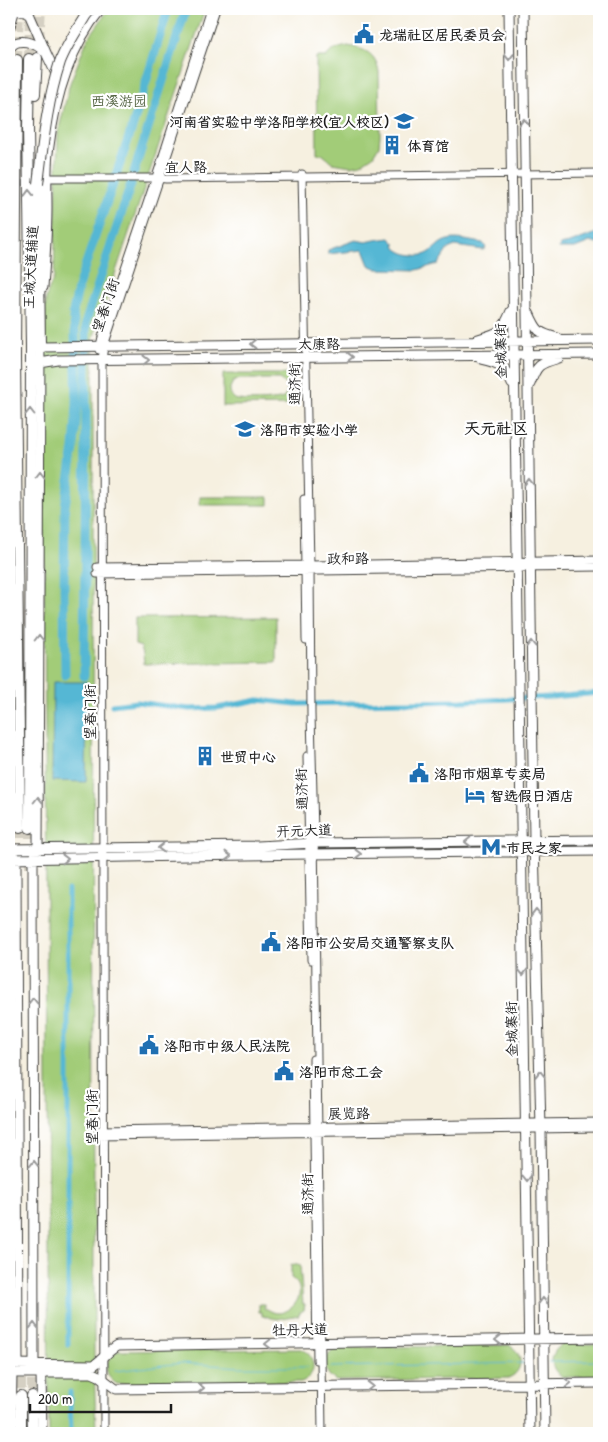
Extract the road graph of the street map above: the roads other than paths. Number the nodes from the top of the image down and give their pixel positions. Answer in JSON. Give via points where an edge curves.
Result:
{"nodes":[{"id":1,"x":29,"y":9,"type":"edge"},
{"id":2,"x":91,"y":9,"type":"edge"},
{"id":3,"x":101,"y":9,"type":"edge"},
{"id":4,"x":210,"y":9,"type":"edge"},
{"id":5,"x":216,"y":9,"type":"edge"},
{"id":6,"x":508,"y":9,"type":"edge"},
{"id":7,"x":523,"y":9,"type":"edge"},
{"id":8,"x":13,"y":10,"type":"edge"},
{"id":9,"x":9,"y":29,"type":"edge"},
{"id":10,"x":9,"y":48,"type":"edge"},
{"id":11,"x":38,"y":58,"type":"junction"},
{"id":12,"x":13,"y":59,"type":"tunnel mouth"},
{"id":13,"x":62,"y":85,"type":"junction"},
{"id":14,"x":599,"y":171,"type":"edge"},
{"id":15,"x":510,"y":173,"type":"junction"},
{"id":16,"x":525,"y":173,"type":"junction"},
{"id":17,"x":301,"y":176,"type":"junction"},
{"id":18,"x":48,"y":178,"type":"junction"},
{"id":19,"x":159,"y":178,"type":"junction"},
{"id":20,"x":30,"y":233,"type":"junction"},
{"id":21,"x":15,"y":234,"type":"junction"},
{"id":22,"x":38,"y":286,"type":"junction"},
{"id":23,"x":9,"y":289,"type":"edge"},
{"id":24,"x":512,"y":310,"type":"junction"},
{"id":25,"x":526,"y":310,"type":"junction"},
{"id":26,"x":599,"y":340,"type":"edge"},
{"id":27,"x":549,"y":341,"type":"junction"},
{"id":28,"x":569,"y":341,"type":"junction"},
{"id":29,"x":468,"y":342,"type":"junction"},
{"id":30,"x":492,"y":342,"type":"junction"},
{"id":31,"x":513,"y":342,"type":"junction"},
{"id":32,"x":527,"y":342,"type":"junction"},
{"id":33,"x":304,"y":343,"type":"junction"},
{"id":34,"x":102,"y":346,"type":"junction"},
{"id":35,"x":35,"y":347,"type":"junction"},
{"id":36,"x":599,"y":354,"type":"edge"},
{"id":37,"x":550,"y":355,"type":"junction"},
{"id":38,"x":569,"y":355,"type":"junction"},
{"id":39,"x":466,"y":356,"type":"junction"},
{"id":40,"x":492,"y":356,"type":"junction"},
{"id":41,"x":513,"y":356,"type":"junction"},
{"id":42,"x":527,"y":356,"type":"junction"},
{"id":43,"x":304,"y":357,"type":"junction"},
{"id":44,"x":12,"y":358,"type":"edge"},
{"id":45,"x":96,"y":360,"type":"junction"},
{"id":46,"x":40,"y":363,"type":"junction"},
{"id":47,"x":30,"y":387,"type":"junction"},
{"id":48,"x":514,"y":389,"type":"junction"},
{"id":49,"x":528,"y":389,"type":"junction"},
{"id":50,"x":516,"y":539,"type":"junction"},
{"id":51,"x":530,"y":539,"type":"junction"},
{"id":52,"x":17,"y":549,"type":"junction"},
{"id":53,"x":30,"y":550,"type":"junction"},
{"id":54,"x":599,"y":560,"type":"edge"},
{"id":55,"x":517,"y":564,"type":"junction"},
{"id":56,"x":530,"y":564,"type":"junction"},
{"id":57,"x":599,"y":567,"type":"edge"},
{"id":58,"x":9,"y":568,"type":"edge"},
{"id":59,"x":307,"y":568,"type":"junction"},
{"id":60,"x":40,"y":570,"type":"junction"},
{"id":61,"x":99,"y":570,"type":"junction"},
{"id":62,"x":9,"y":733,"type":"edge"},
{"id":63,"x":599,"y":840,"type":"edge"},
{"id":64,"x":521,"y":841,"type":"junction"},
{"id":65,"x":534,"y":841,"type":"junction"},
{"id":66,"x":312,"y":843,"type":"junction"},
{"id":67,"x":38,"y":849,"type":"junction"},
{"id":68,"x":9,"y":850,"type":"edge"},
{"id":69,"x":599,"y":851,"type":"edge"},
{"id":70,"x":100,"y":853,"type":"junction"},
{"id":71,"x":521,"y":853,"type":"junction"},
{"id":72,"x":534,"y":853,"type":"junction"},
{"id":73,"x":312,"y":854,"type":"junction"},
{"id":74,"x":13,"y":859,"type":"edge"},
{"id":75,"x":33,"y":860,"type":"junction"},
{"id":76,"x":599,"y":1122,"type":"edge"},
{"id":77,"x":526,"y":1126,"type":"junction"},
{"id":78,"x":541,"y":1126,"type":"junction"},
{"id":79,"x":599,"y":1128,"type":"edge"},
{"id":80,"x":316,"y":1129,"type":"junction"},
{"id":81,"x":101,"y":1133,"type":"junction"},
{"id":82,"x":599,"y":1338,"type":"edge"},
{"id":83,"x":529,"y":1339,"type":"junction"},
{"id":84,"x":544,"y":1339,"type":"junction"},
{"id":85,"x":319,"y":1343,"type":"junction"},
{"id":86,"x":101,"y":1360,"type":"junction"},
{"id":87,"x":34,"y":1364,"type":"junction"},
{"id":88,"x":12,"y":1368,"type":"edge"},
{"id":89,"x":41,"y":1373,"type":"junction"},
{"id":90,"x":101,"y":1377,"type":"junction"},
{"id":91,"x":529,"y":1380,"type":"junction"},
{"id":92,"x":544,"y":1380,"type":"junction"},
{"id":93,"x":599,"y":1383,"type":"edge"},
{"id":94,"x":319,"y":1387,"type":"junction"},
{"id":95,"x":21,"y":1396,"type":"tunnel mouth"},
{"id":96,"x":32,"y":1396,"type":"tunnel mouth"},
{"id":97,"x":11,"y":1433,"type":"edge"},
{"id":98,"x":21,"y":1433,"type":"edge"},
{"id":99,"x":33,"y":1433,"type":"edge"},
{"id":100,"x":42,"y":1433,"type":"edge"},
{"id":101,"x":99,"y":1433,"type":"edge"},
{"id":102,"x":104,"y":1433,"type":"edge"},
{"id":103,"x":318,"y":1433,"type":"edge"},
{"id":104,"x":322,"y":1433,"type":"edge"},
{"id":105,"x":530,"y":1433,"type":"edge"},
{"id":106,"x":545,"y":1433,"type":"edge"}],
"edges":[{"from":1,"to":8,"type":"main road"},
{"from":1,"to":11,"type":"main road"},
{"from":2,"to":22,"type":"highway","bridge":true,"via":[[61,60],[49,101],[38,184]]},
{"from":3,"to":13,"type":"main road","name":"王城大道辅道","via":[[81,38]]},
{"from":4,"to":19,"type":"street","name":"望春门街"},
{"from":5,"to":19,"type":"street","name":"望春门街"},
{"from":6,"to":15,"type":"main road","name":"金城寨街","one_way":true},
{"from":16,"to":7,"type":"main road","name":"金城寨街","one_way":true},
{"from":8,"to":9,"type":"main road"},
{"from":10,"to":11,"type":"main road","via":[[15,43],[39,45]]},
{"from":11,"to":13,"type":"main road"},
{"from":20,"to":11,"type":"highway","one_way":true,"via":[[28,127]]},
{"from":12,"to":21,"type":"highway","via":[[17,127]]},
{"from":13,"to":18,"type":"main road","name":"王城大道辅道","via":[[48,154]]},
{"from":14,"to":16,"type":"street","name":"宜人路"},
{"from":15,"to":16,"type":"street","name":"宜人路"},
{"from":15,"to":17,"type":"street","name":"宜人路"},
{"from":15,"to":24,"type":"main road","name":"金城寨街"},
{"from":16,"to":25,"type":"main road","name":"金城寨街"},
{"from":17,"to":19,"type":"street","name":"宜人路"},
{"from":17,"to":33,"type":"street","name":"通济街"},
{"from":18,"to":19,"type":"street","name":"宜人路"},
{"from":18,"to":35,"type":"main road","name":"王城大道辅道","via":[[46,240]]},
{"from":19,"to":34,"type":"street","name":"望春门街"},
{"from":20,"to":22,"type":"highway"},
{"from":20,"to":35,"type":"highway"},
{"from":21,"to":23,"type":"highway"},
{"from":21,"to":44,"type":"highway"},
{"from":22,"to":35,"type":"highway"},
{"from":24,"to":25,"type":"main road","via":[[519,318]]},
{"from":24,"to":29,"type":"main road","via":[[501,330]]},
{"from":24,"to":31,"type":"main road","name":"金城寨街"},
{"from":25,"to":28,"type":"main road","via":[[538,331]]},
{"from":25,"to":32,"type":"main road","name":"金城寨街"},
{"from":26,"to":28,"type":"main road","name":"太康路"},
{"from":27,"to":28,"type":"main road","name":"太康路"},
{"from":27,"to":32,"type":"main road","name":"太康路"},
{"from":27,"to":37,"type":"main road","via":[[546,351]]},
{"from":29,"to":30,"type":"main road","name":"太康路"},
{"from":29,"to":33,"type":"main road","name":"太康路"},
{"from":30,"to":31,"type":"main road","name":"太康路"},
{"from":30,"to":40,"type":"main road","via":[[495,353]]},
{"from":31,"to":32,"type":"main road","name":"太康路"},
{"from":31,"to":41,"type":"main road","name":"金城寨街"},
{"from":32,"to":42,"type":"main road","name":"金城寨街"},
{"from":33,"to":34,"type":"main road","name":"太康路","one_way":true},
{"from":33,"to":43,"type":"street","name":"通济街"},
{"from":34,"to":35,"type":"main road","name":"太康路"},
{"from":34,"to":45,"type":"street","name":"望春门街"},
{"from":35,"to":46,"type":"main road","name":"王城大道辅道"},
{"from":35,"to":47,"type":"highway"},
{"from":36,"to":38,"type":"main road","name":"太康路"},
{"from":37,"to":38,"type":"main road","name":"太康路"},
{"from":37,"to":42,"type":"main road","name":"太康路"},
{"from":38,"to":49,"type":"main road","via":[[538,365]]},
{"from":39,"to":40,"type":"main road","name":"太康路"},
{"from":43,"to":39,"type":"main road","name":"太康路","one_way":true},
{"from":39,"to":48,"type":"main road","via":[[502,366]]},
{"from":40,"to":41,"type":"main road","name":"太康路"},
{"from":41,"to":42,"type":"main road","name":"太康路"},
{"from":41,"to":48,"type":"main road","name":"金城寨街"},
{"from":42,"to":49,"type":"main road","name":"金城寨街"},
{"from":45,"to":43,"type":"main road","name":"太康路","one_way":true},
{"from":43,"to":59,"type":"street","name":"通济街"},
{"from":44,"to":52,"type":"highway"},
{"from":45,"to":46,"type":"main road","name":"太康路"},
{"from":45,"to":61,"type":"street","name":"望春门街"},
{"from":46,"to":47,"type":"highway"},
{"from":60,"to":46,"type":"main road","name":"王城大道辅道","one_way":true},
{"from":53,"to":47,"type":"highway","one_way":true},
{"from":48,"to":49,"type":"main road","via":[[517,382],[523,380]]},
{"from":48,"to":50,"type":"main road","name":"金城寨街"},
{"from":51,"to":49,"type":"main road","name":"金城寨街","one_way":true},
{"from":50,"to":51,"type":"main road","via":[[525,546]]},
{"from":50,"to":55,"type":"main road","name":"金城寨街"},
{"from":51,"to":56,"type":"main road","name":"金城寨街"},
{"from":52,"to":53,"type":"highway","via":[[25,828]]},
{"from":52,"to":58,"type":"highway"},
{"from":53,"to":60,"type":"highway"},
{"from":54,"to":56,"type":"street","name":"政和路"},
{"from":55,"to":56,"type":"street","name":"政和路"},
{"from":55,"to":59,"type":"street","name":"政和路"},
{"from":55,"to":64,"type":"main road","name":"金城寨街"},
{"from":56,"to":57,"type":"street","name":"政和路"},
{"from":65,"to":56,"type":"main road","name":"金城寨街","one_way":true},
{"from":59,"to":61,"type":"street","name":"政和路"},
{"from":59,"to":66,"type":"street","name":"通济街"},
{"from":67,"to":60,"type":"main road","name":"王城大道辅道","one_way":true},
{"from":61,"to":70,"type":"street","name":"望春门街"},
{"from":62,"to":68,"type":"main road"},
{"from":63,"to":65,"type":"main road","name":"开元大道"},
{"from":64,"to":65,"type":"main road","name":"开元大道"},
{"from":64,"to":66,"type":"main road","name":"开元大道","one_way":true},
{"from":64,"to":71,"type":"main road","name":"金城寨街"},
{"from":65,"to":72,"type":"main road","name":"金城寨街"},
{"from":66,"to":70,"type":"main road","name":"开元大道","one_way":true},
{"from":66,"to":73,"type":"street","name":"通济街"},
{"from":67,"to":68,"type":"main road","name":"开元大道"},
{"from":67,"to":70,"type":"main road","name":"开元大道"},
{"from":67,"to":75,"type":"main road","name":"王城大道辅道"},
{"from":68,"to":74,"type":"main road"},
{"from":69,"to":72,"type":"main road","name":"开元大道"},
{"from":70,"to":73,"type":"main road","name":"开元大道","one_way":true},
{"from":75,"to":70,"type":"main road","name":"开元大道","one_way":true},
{"from":70,"to":81,"type":"street","name":"望春门街"},
{"from":71,"to":72,"type":"main road","name":"开元大道"},
{"from":73,"to":71,"type":"main road","name":"开元大道","one_way":true},
{"from":71,"to":77,"type":"main road","name":"金城寨街","one_way":true},
{"from":78,"to":72,"type":"main road","name":"金城寨街","one_way":true},
{"from":73,"to":80,"type":"street","name":"通济街"},
{"from":74,"to":75,"type":"main road","name":"开元大道"},
{"from":74,"to":88,"type":"main road"},
{"from":87,"to":75,"type":"main road","name":"王城大道辅道","one_way":true},
{"from":76,"to":78,"type":"street","name":"展览路"},
{"from":77,"to":78,"type":"street","name":"展览路"},
{"from":77,"to":80,"type":"street","name":"展览路"},
{"from":77,"to":83,"type":"main road","name":"金城寨街","one_way":true},
{"from":78,"to":79,"type":"street","name":"展览路"},
{"from":84,"to":78,"type":"main road","name":"金城寨街","one_way":true},
{"from":80,"to":81,"type":"street","name":"展览路"},
{"from":80,"to":85,"type":"street","name":"通济街"},
{"from":81,"to":86,"type":"street","name":"望春门街"},
{"from":82,"to":84,"type":"main road","name":"牡丹大道"},
{"from":83,"to":84,"type":"main road","name":"牡丹大道"},
{"from":83,"to":85,"type":"main road","name":"牡丹大道","one_way":true},
{"from":83,"to":91,"type":"main road","name":"金城寨街"},
{"from":84,"to":92,"type":"main road","name":"金城寨街"},
{"from":85,"to":86,"type":"main road","name":"牡丹大道","one_way":true,"via":[[117,1346]]},
{"from":85,"to":94,"type":"street","name":"通济街"},
{"from":86,"to":87,"type":"main road","name":"牡丹大道","via":[[94,1365]]},
{"from":86,"to":90,"type":"street","name":"望春门街"},
{"from":87,"to":88,"type":"main road","name":"牡丹大道"},
{"from":87,"to":89,"type":"main road"},
{"from":88,"to":89,"type":"main road"},
{"from":88,"to":97,"type":"main road"},
{"from":89,"to":90,"type":"main road","via":[[92,1373]]},
{"from":89,"to":100,"type":"main road"},
{"from":90,"to":94,"type":"main road","one_way":true,"via":[[116,1389]]},
{"from":90,"to":101,"type":"street","name":"望春门街"},
{"from":90,"to":102,"type":"street","name":"望春门街"},
{"from":91,"to":92,"type":"main road"},
{"from":94,"to":91,"type":"main road","one_way":true},
{"from":91,"to":105,"type":"main road"},
{"from":92,"to":93,"type":"main road","one_way":true},
{"from":92,"to":106,"type":"main road"},
{"from":94,"to":103,"type":"street","name":"通济街"},
{"from":94,"to":104,"type":"street","name":"通济街"},
{"from":95,"to":98,"type":"highway"},
{"from":96,"to":99,"type":"highway"}]}
